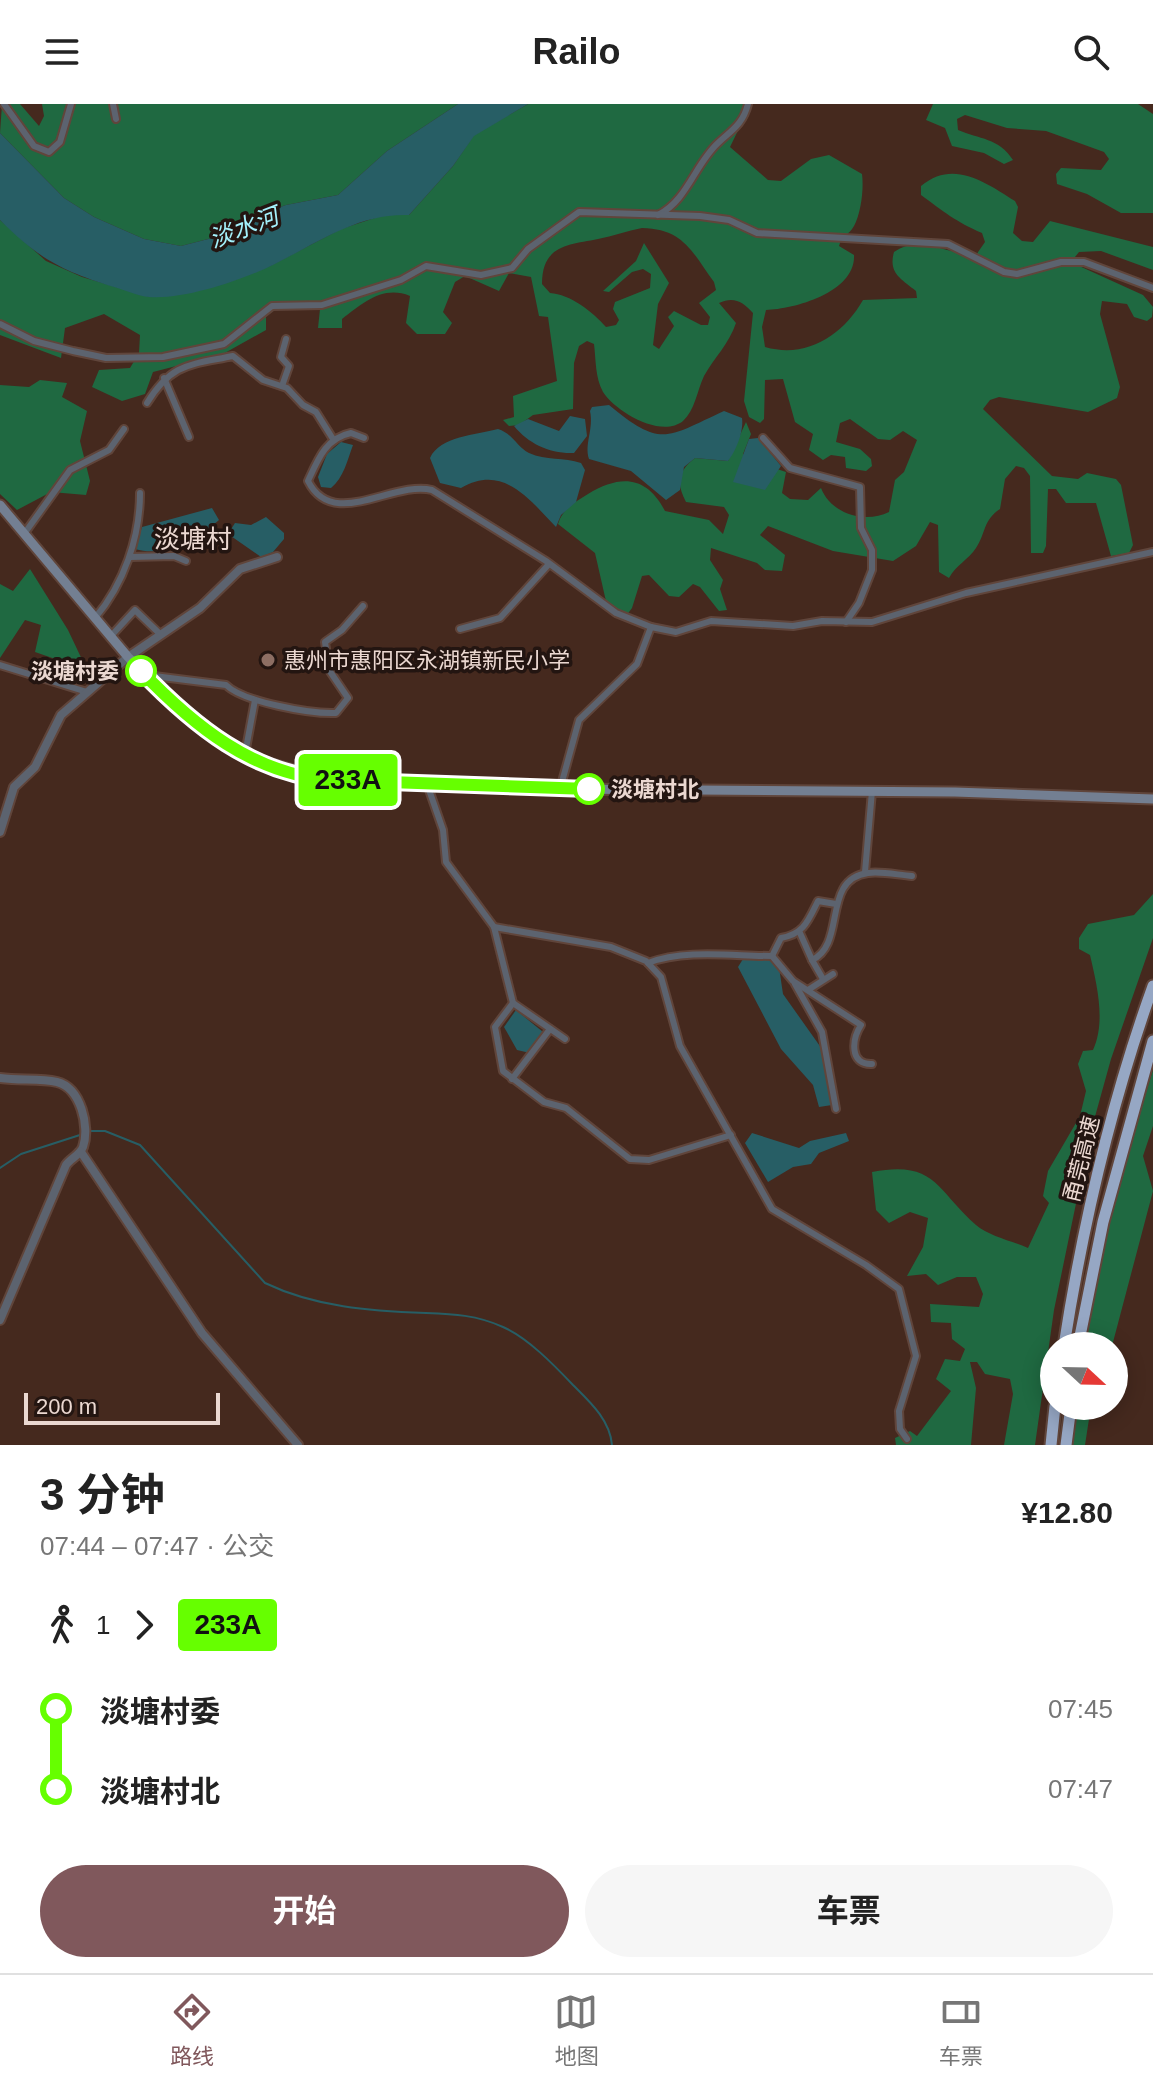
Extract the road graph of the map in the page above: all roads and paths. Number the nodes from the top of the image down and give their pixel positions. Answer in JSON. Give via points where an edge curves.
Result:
{"nodes":[{"id":1,"x":4,"y":104,"type":"edge"},
{"id":2,"x":71,"y":104,"type":"edge"},
{"id":3,"x":113,"y":104,"type":"edge"},
{"id":4,"x":748,"y":104,"type":"edge"},
{"id":5,"x":116,"y":119,"type":"dead end"},
{"id":6,"x":654,"y":217,"type":"junction"},
{"id":7,"x":1153,"y":288,"type":"edge"},
{"id":8,"x":0,"y":324,"type":"edge"},
{"id":9,"x":286,"y":339,"type":"dead end"},
{"id":10,"x":164,"y":378,"type":"junction"},
{"id":11,"x":282,"y":386,"type":"junction"},
{"id":12,"x":147,"y":403,"type":"dead end"},
{"id":13,"x":124,"y":429,"type":"dead end"},
{"id":14,"x":189,"y":437,"type":"dead end"},
{"id":15,"x":364,"y":438,"type":"dead end"},
{"id":16,"x":763,"y":438,"type":"dead end"},
{"id":17,"x":333,"y":439,"type":"junction"},
{"id":18,"x":140,"y":493,"type":"dead end"},
{"id":19,"x":0,"y":505,"type":"edge"},
{"id":20,"x":24,"y":534,"type":"junction"},
{"id":21,"x":1153,"y":552,"type":"edge"},
{"id":22,"x":130,"y":557,"type":"junction"},
{"id":23,"x":277,"y":557,"type":"dead end"},
{"id":24,"x":186,"y":561,"type":"dead end"},
{"id":25,"x":549,"y":564,"type":"junction"},
{"id":26,"x":363,"y":606,"type":"dead end"},
{"id":27,"x":95,"y":618,"type":"junction"},
{"id":28,"x":846,"y":622,"type":"junction"},
{"id":29,"x":651,"y":627,"type":"junction"},
{"id":30,"x":460,"y":629,"type":"dead end"},
{"id":31,"x":161,"y":635,"type":"junction"},
{"id":32,"x":111,"y":636,"type":"junction"},
{"id":33,"x":128,"y":657,"type":"junction"},
{"id":34,"x":0,"y":665,"type":"edge"},
{"id":35,"x":145,"y":675,"type":"junction"},
{"id":36,"x":87,"y":692,"type":"junction"},
{"id":37,"x":255,"y":700,"type":"junction"},
{"id":38,"x":245,"y":754,"type":"junction"},
{"id":39,"x":427,"y":784,"type":"junction"},
{"id":40,"x":560,"y":789,"type":"junction"},
{"id":41,"x":872,"y":791,"type":"junction"},
{"id":42,"x":1153,"y":799,"type":"edge"},
{"id":43,"x":3,"y":812,"type":"edge"},
{"id":44,"x":0,"y":832,"type":"edge"},
{"id":45,"x":865,"y":872,"type":"junction"},
{"id":46,"x":912,"y":876,"type":"dead end"},
{"id":47,"x":836,"y":904,"type":"junction"},
{"id":48,"x":494,"y":927,"type":"junction"},
{"id":49,"x":800,"y":933,"type":"junction"},
{"id":50,"x":772,"y":956,"type":"junction"},
{"id":51,"x":812,"y":960,"type":"junction"},
{"id":52,"x":648,"y":963,"type":"junction"},
{"id":53,"x":833,"y":974,"type":"dead end"},
{"id":54,"x":823,"y":979,"type":"junction"},
{"id":55,"x":793,"y":981,"type":"junction"},
{"id":56,"x":1153,"y":986,"type":"edge"},
{"id":57,"x":808,"y":990,"type":"junction"},
{"id":58,"x":513,"y":1003,"type":"junction"},
{"id":59,"x":550,"y":1029,"type":"junction"},
{"id":60,"x":565,"y":1039,"type":"dead end"},
{"id":61,"x":1153,"y":1041,"type":"edge"},
{"id":62,"x":872,"y":1064,"type":"dead end"},
{"id":63,"x":0,"y":1078,"type":"edge"},
{"id":64,"x":512,"y":1079,"type":"junction"},
{"id":65,"x":836,"y":1109,"type":"dead end"},
{"id":66,"x":731,"y":1135,"type":"junction"},
{"id":67,"x":81,"y":1152,"type":"junction"},
{"id":68,"x":0,"y":1320,"type":"edge"},
{"id":69,"x":1067,"y":1332,"type":"edge"},
{"id":70,"x":1081,"y":1332,"type":"edge"},
{"id":71,"x":1054,"y":1420,"type":"edge"},
{"id":72,"x":1069,"y":1420,"type":"edge"},
{"id":73,"x":907,"y":1439,"type":"dead end"},
{"id":74,"x":298,"y":1445,"type":"edge"},
{"id":75,"x":1051,"y":1445,"type":"edge"},
{"id":76,"x":1066,"y":1445,"type":"edge"}],
"edges":[{"from":1,"to":2,"type":"street","via":[[34,146],[49,152],[60,142]]},
{"from":3,"to":5,"type":"street"},
{"from":4,"to":6,"type":"street","via":[[740,123],[717,144],[674,204]]},
{"from":6,"to":7,"type":"street","via":[[729,220],[757,233],[948,244],[1017,274],[1061,262],[1084,262]]},
{"from":6,"to":8,"type":"street","via":[[579,212],[528,249],[512,268],[481,275],[426,266],[401,280],[322,305],[278,304],[224,344],[206,350],[106,358],[34,341]]},
{"from":9,"to":11,"type":"street","via":[[281,357],[289,366]]},
{"from":10,"to":11,"type":"street","via":[[175,370],[233,356],[263,380]]},
{"from":10,"to":12,"type":"street"},
{"from":10,"to":14,"type":"street"},
{"from":11,"to":17,"type":"street","via":[[316,412]]},
{"from":13,"to":20,"type":"street","via":[[109,450],[70,470]]},
{"from":15,"to":17,"type":"street","via":[[351,433]]},
{"from":16,"to":28,"type":"street","via":[[790,468],[860,487],[861,528],[872,550],[872,570]]},
{"from":17,"to":25,"type":"street","via":[[308,481],[324,499],[341,505],[413,487],[432,490]]},
{"from":18,"to":22,"type":"street"},
{"from":19,"to":20,"type":"main road"},
{"from":20,"to":27,"type":"main road"},
{"from":21,"to":28,"type":"street","via":[[966,593],[872,622]]},
{"from":22,"to":24,"type":"street","via":[[174,556]]},
{"from":22,"to":27,"type":"street"},
{"from":23,"to":31,"type":"street","via":[[240,569],[200,608]]},
{"from":25,"to":29,"type":"street","via":[[616,613]]},
{"from":25,"to":30,"type":"street","via":[[500,618]]},
{"from":26,"to":37,"type":"street","via":[[325,642],[329,670],[347,693],[344,707],[329,713]]},
{"from":27,"to":32,"type":"main road"},
{"from":28,"to":29,"type":"street","via":[[793,626],[711,621],[676,632]]},
{"from":29,"to":40,"type":"street","via":[[637,664],[579,720]]},
{"from":31,"to":32,"type":"street","via":[[135,610]]},
{"from":31,"to":33,"type":"street"},
{"from":32,"to":33,"type":"main road"},
{"from":33,"to":35,"type":"main road"},
{"from":33,"to":36,"type":"street"},
{"from":34,"to":36,"type":"street"},
{"from":35,"to":37,"type":"street","via":[[226,685]]},
{"from":35,"to":38,"type":"main road","via":[[198,726]]},
{"from":36,"to":43,"type":"street","via":[[54,722],[35,767],[14,787]]},
{"from":37,"to":38,"type":"street"},
{"from":38,"to":39,"type":"main road","via":[[313,778]]},
{"from":39,"to":40,"type":"main road"},
{"from":39,"to":48,"type":"street","via":[[443,830],[446,862]]},
{"from":40,"to":41,"type":"main road"},
{"from":41,"to":42,"type":"main road"},
{"from":41,"to":45,"type":"street"},
{"from":43,"to":44,"type":"street"},
{"from":45,"to":46,"type":"street"},
{"from":45,"to":47,"type":"street","via":[[846,884]]},
{"from":47,"to":49,"type":"street","via":[[818,901]]},
{"from":47,"to":51,"type":"street","via":[[831,938]]},
{"from":48,"to":52,"type":"street","via":[[611,947]]},
{"from":48,"to":58,"type":"street"},
{"from":49,"to":50,"type":"street","via":[[781,938]]},
{"from":49,"to":51,"type":"street"},
{"from":50,"to":52,"type":"street","via":[[663,957]]},
{"from":50,"to":55,"type":"street"},
{"from":51,"to":54,"type":"street"},
{"from":52,"to":66,"type":"street","via":[[666,985],[680,1046]]},
{"from":53,"to":54,"type":"street"},
{"from":54,"to":57,"type":"street"},
{"from":55,"to":57,"type":"street"},
{"from":55,"to":65,"type":"street","via":[[822,1032]]},
{"from":56,"to":69,"type":"highway","name":"甬莞高速","via":[[1095,1179]]},
{"from":57,"to":62,"type":"street","via":[[861,1025],[853,1038],[854,1050]]},
{"from":58,"to":59,"type":"street"},
{"from":58,"to":64,"type":"street","via":[[495,1027],[503,1071]]},
{"from":59,"to":60,"type":"street"},
{"from":59,"to":64,"type":"street"},
{"from":61,"to":70,"type":"highway","name":"甬莞高速","via":[[1103,1222]]},
{"from":63,"to":67,"type":"street","via":[[60,1083],[75,1095],[82,1115]]},
{"from":64,"to":66,"type":"street","via":[[544,1102],[566,1108],[604,1141],[639,1161]]},
{"from":66,"to":73,"type":"street","via":[[772,1209],[899,1289],[916,1356],[899,1411]]},
{"from":67,"to":68,"type":"street","via":[[66,1165]]},
{"from":67,"to":74,"type":"street","via":[[202,1333]]},
{"from":71,"to":75,"type":"highway"},
{"from":72,"to":76,"type":"highway"}]}
